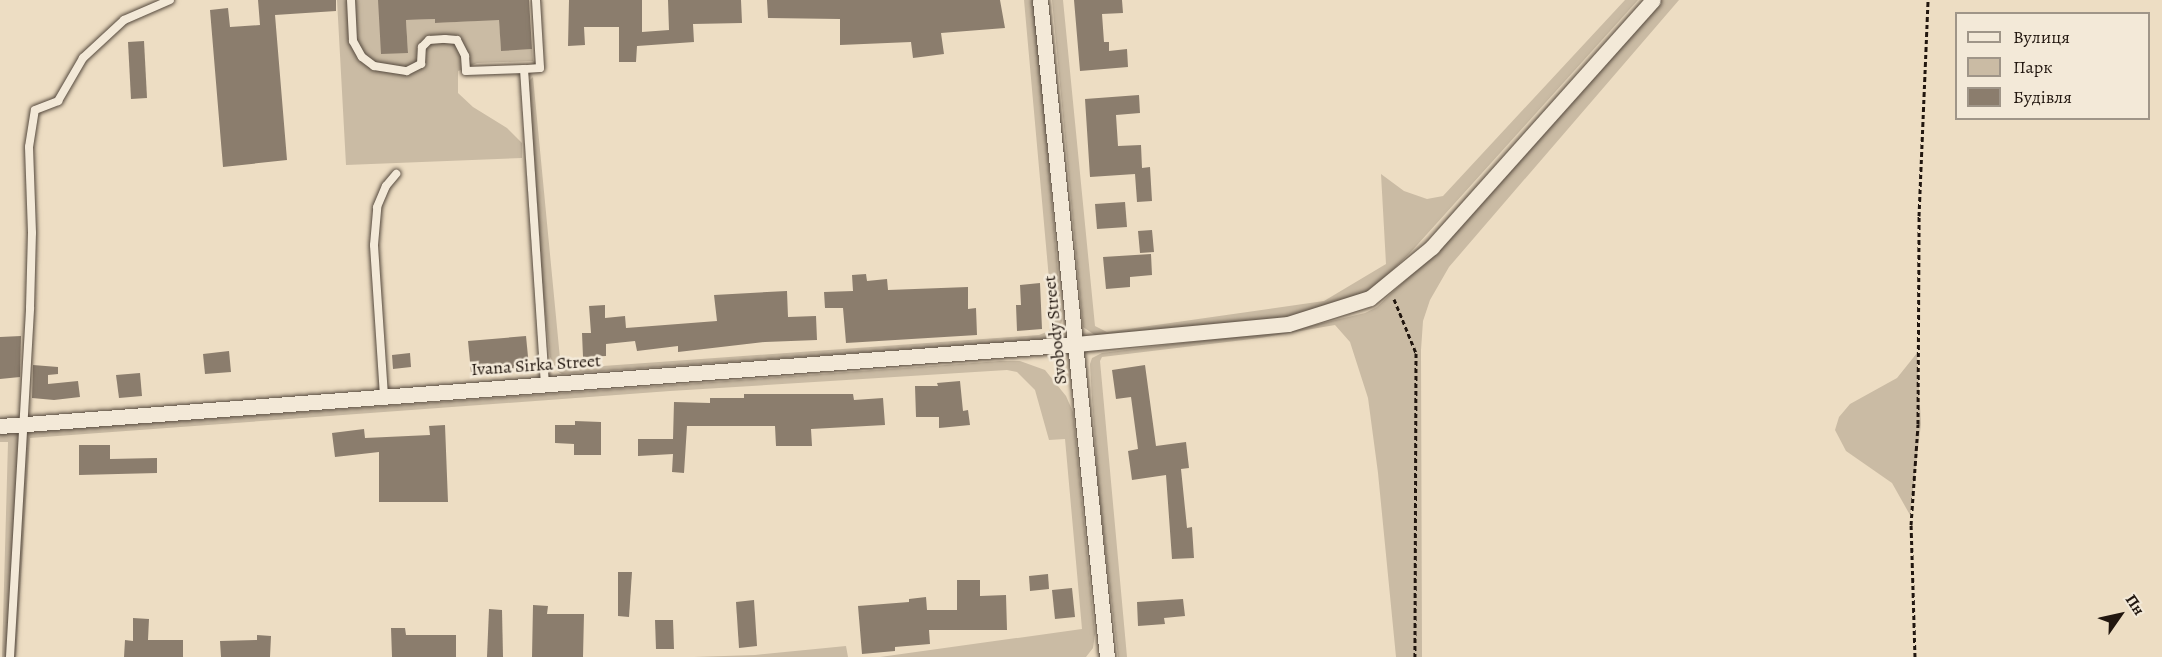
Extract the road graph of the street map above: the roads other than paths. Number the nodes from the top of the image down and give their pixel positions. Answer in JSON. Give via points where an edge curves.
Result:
{"nodes":[{"id":1,"x":170,"y":0,"type":"edge"},
{"id":2,"x":351,"y":0,"type":"edge"},
{"id":3,"x":536,"y":0,"type":"edge"},
{"id":4,"x":1040,"y":0,"type":"edge"},
{"id":5,"x":1653,"y":0,"type":"edge"},
{"id":6,"x":524,"y":69,"type":"junction"},
{"id":7,"x":396,"y":174,"type":"dead end"},
{"id":8,"x":1076,"y":344,"type":"junction"},
{"id":9,"x":545,"y":384,"type":"junction"},
{"id":10,"x":384,"y":396,"type":"junction"},
{"id":11,"x":22,"y":424,"type":"junction"},
{"id":12,"x":0,"y":426,"type":"edge"},
{"id":13,"x":10,"y":657,"type":"edge"},
{"id":14,"x":1107,"y":657,"type":"edge"}],
"edges":[{"from":1,"to":11,"type":"lane","via":[[124,20],[83,58],[58,101],[35,111],[29,147],[31,266]]},
{"from":2,"to":6,"type":"lane","via":[[353,41],[362,57],[374,66],[407,71],[421,64],[422,47],[429,40],[445,39],[457,40],[465,56],[466,71]]},
{"from":3,"to":6,"type":"lane","via":[[540,68]]},
{"from":4,"to":8,"type":"street","name":"Svobody Street"},
{"from":5,"to":8,"type":"street","name":"Ivana Sirka Street","via":[[1432,247],[1370,298],[1288,324]]},
{"from":6,"to":9,"type":"lane"},
{"from":7,"to":10,"type":"lane","via":[[377,207],[374,245]]},
{"from":8,"to":9,"type":"street","name":"Ivana Sirka Street"},
{"from":8,"to":14,"type":"street","name":"Svobody Street"},
{"from":9,"to":10,"type":"street","name":"Ivana Sirka Street"},
{"from":10,"to":11,"type":"street","name":"Ivana Sirka Street"},
{"from":11,"to":12,"type":"street","name":"Ivana Sirka Street"},
{"from":11,"to":13,"type":"lane"}]}
